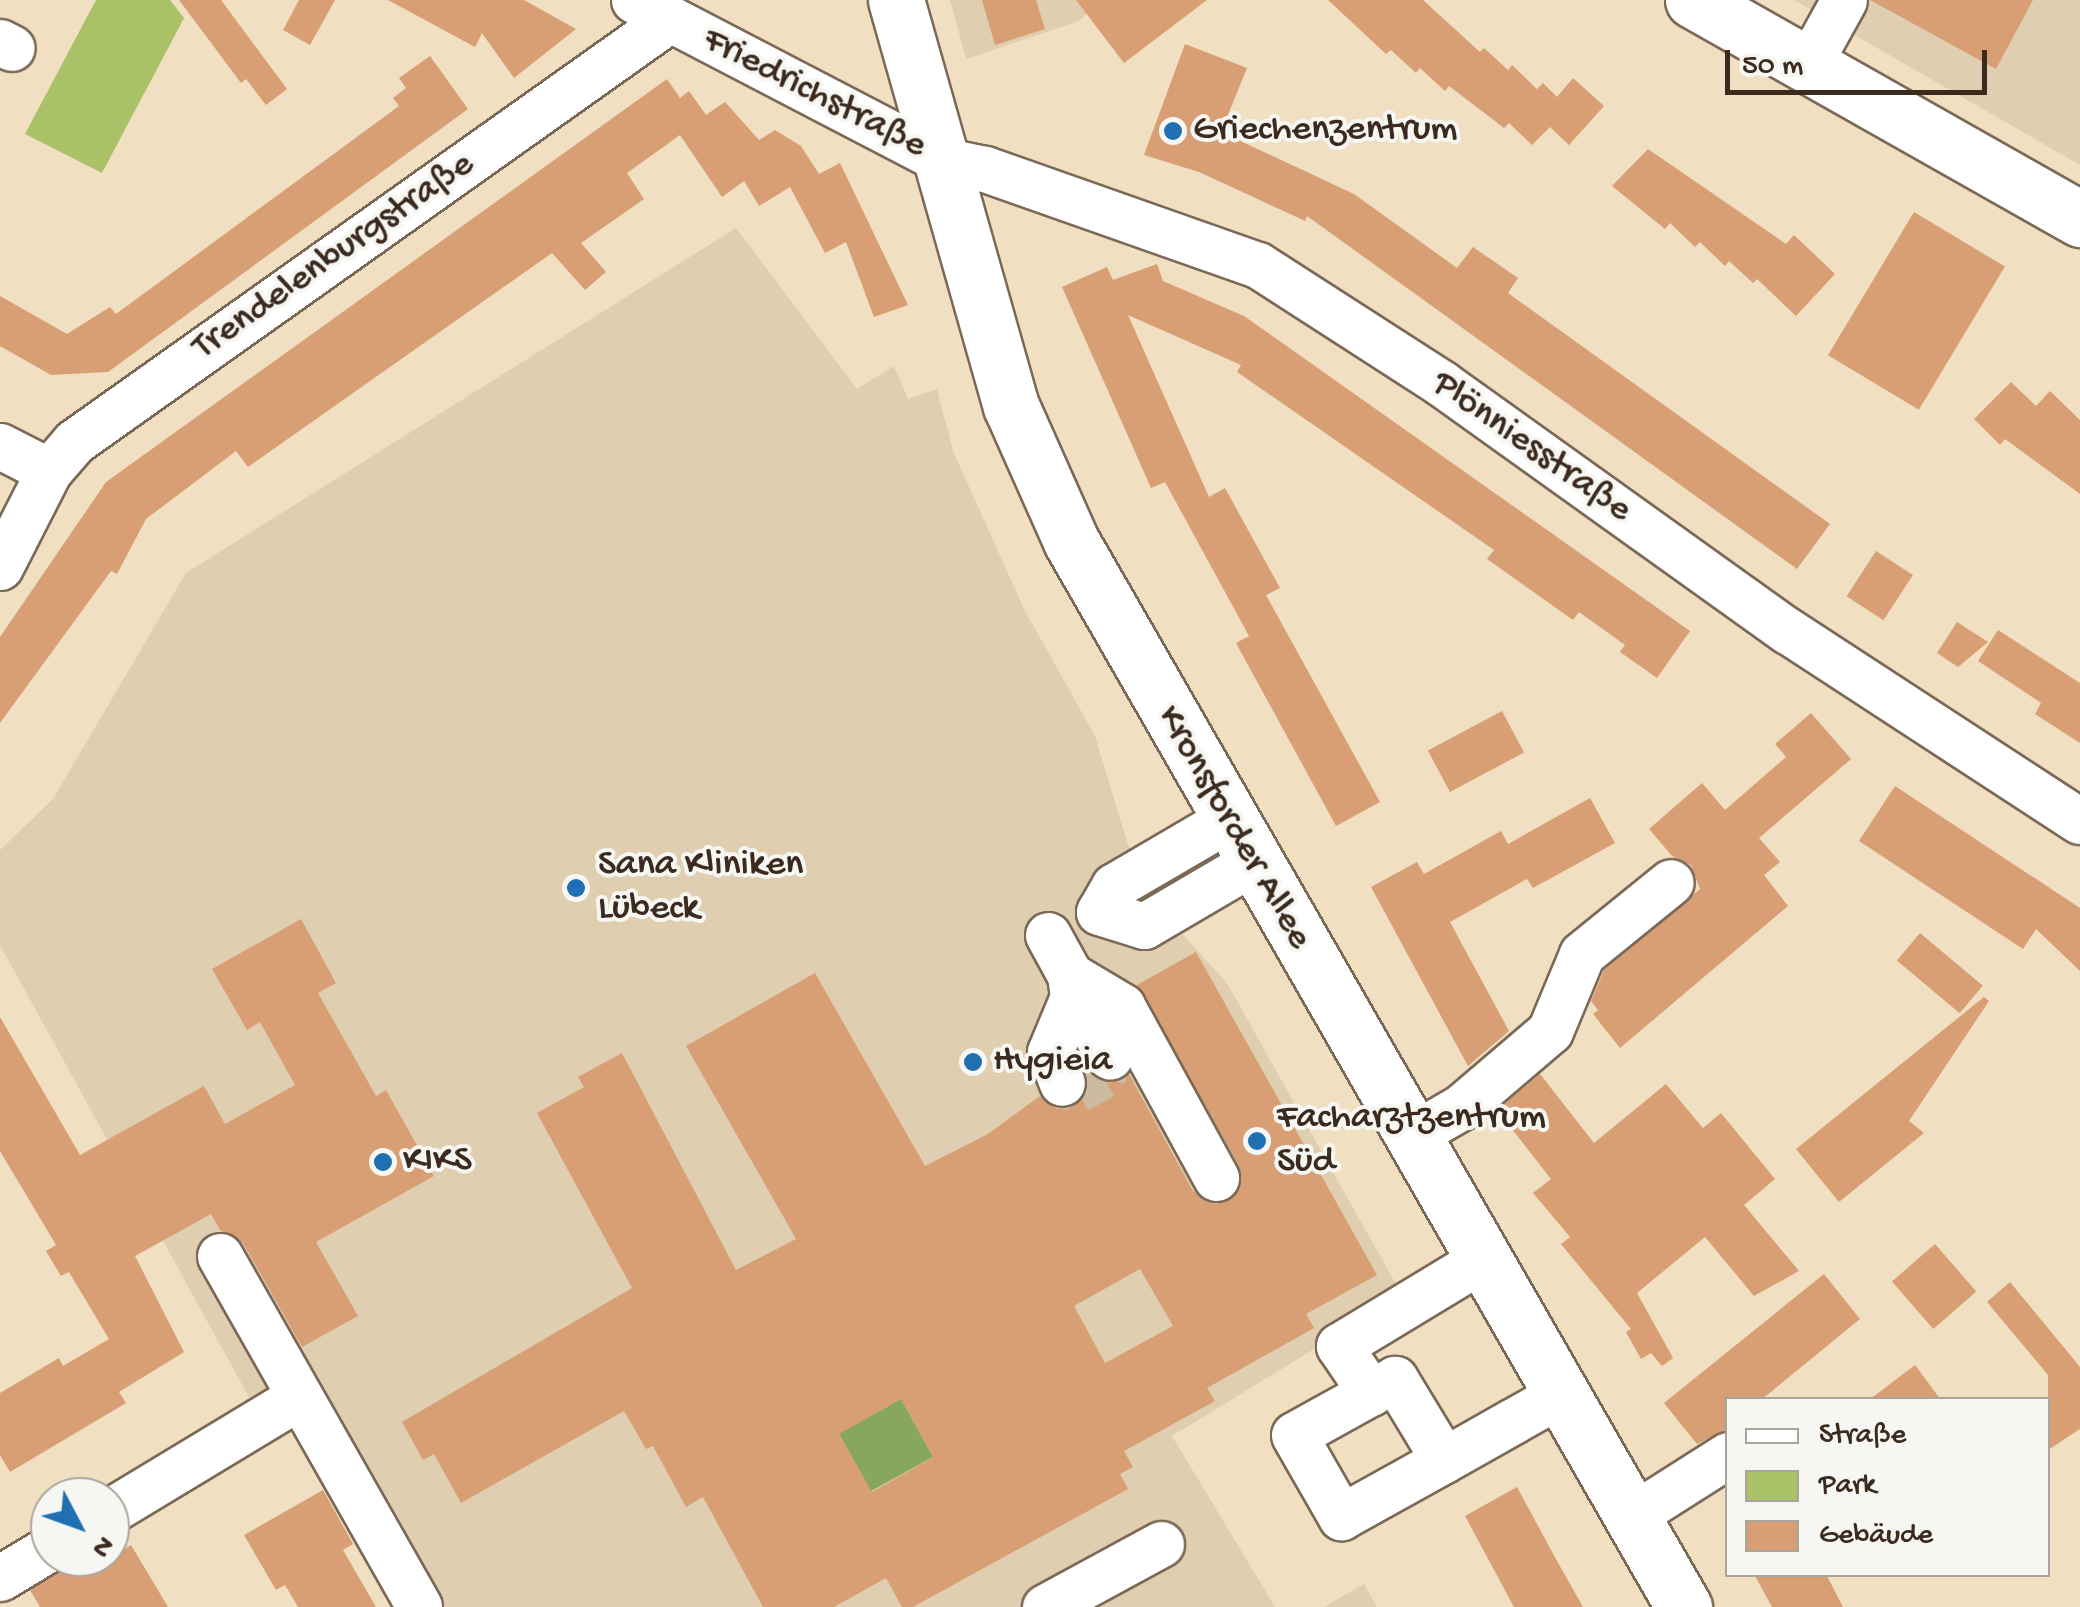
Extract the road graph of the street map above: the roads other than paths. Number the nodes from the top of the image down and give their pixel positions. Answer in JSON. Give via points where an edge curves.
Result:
{"nodes":[{"id":1,"x":896,"y":0,"type":"edge"},
{"id":2,"x":1693,"y":0,"type":"edge"},
{"id":3,"x":1844,"y":0,"type":"edge"},
{"id":4,"x":652,"y":10,"type":"edge"},
{"id":5,"x":1808,"y":64,"type":"junction"},
{"id":6,"x":941,"y":160,"type":"junction"},
{"id":7,"x":2080,"y":219,"type":"edge"},
{"id":8,"x":0,"y":446,"type":"edge"},
{"id":9,"x":48,"y":471,"type":"junction"},
{"id":10,"x":0,"y":567,"type":"edge"},
{"id":11,"x":2080,"y":821,"type":"edge"},
{"id":12,"x":1240,"y":841,"type":"junction"},
{"id":13,"x":1671,"y":882,"type":"dead end"},
{"id":14,"x":1106,"y":899,"type":"dead end"},
{"id":15,"x":1048,"y":935,"type":"dead end"},
{"id":16,"x":1071,"y":986,"type":"junction"},
{"id":17,"x":1110,"y":1057,"type":"dead end"},
{"id":18,"x":1062,"y":1084,"type":"dead end"},
{"id":19,"x":1411,"y":1136,"type":"junction"},
{"id":20,"x":1216,"y":1178,"type":"dead end"},
{"id":21,"x":220,"y":1256,"type":"dead end"},
{"id":22,"x":1481,"y":1260,"type":"junction"},
{"id":23,"x":1371,"y":1393,"type":"junction"},
{"id":24,"x":1561,"y":1394,"type":"junction"},
{"id":25,"x":299,"y":1397,"type":"junction"},
{"id":26,"x":1725,"y":1457,"type":"edge"},
{"id":27,"x":1444,"y":1460,"type":"junction"},
{"id":28,"x":130,"y":1499,"type":"edge"},
{"id":29,"x":1632,"y":1516,"type":"junction"},
{"id":30,"x":1161,"y":1544,"type":"dead end"},
{"id":31,"x":30,"y":1560,"type":"edge"},
{"id":32,"x":0,"y":1578,"type":"edge"},
{"id":33,"x":419,"y":1607,"type":"edge"},
{"id":34,"x":1044,"y":1607,"type":"edge"},
{"id":35,"x":1684,"y":1607,"type":"edge"}],
"edges":[{"from":1,"to":6,"type":"main road","name":"Kronsforder Allee"},
{"from":2,"to":5,"type":"main road"},
{"from":3,"to":5,"type":"street"},
{"from":4,"to":6,"type":"street","name":"Friedrichstraße"},
{"from":4,"to":9,"type":"street","name":"Trendelenburgstraße","via":[[74,442]]},
{"from":5,"to":7,"type":"main road"},
{"from":6,"to":11,"type":"street","name":"Plönniesstraße","via":[[985,169],[1258,265],[1441,383],[1788,630]]},
{"from":6,"to":12,"type":"main road","name":"Kronsforder Allee","via":[[1011,406],[1044,484]]},
{"from":8,"to":9,"type":"street"},
{"from":9,"to":10,"type":"street","name":"Trendelenburgstraße"},
{"from":12,"to":14,"type":"street","via":[[1144,926]]},
{"from":12,"to":19,"type":"main road","name":"Kronsforder Allee"},
{"from":13,"to":19,"type":"street","via":[[1582,954],[1550,1031],[1461,1106]]},
{"from":15,"to":16,"type":"street"},
{"from":16,"to":17,"type":"street"},
{"from":16,"to":18,"type":"street","via":[[1050,1052]]},
{"from":16,"to":20,"type":"street","via":[[1122,1006]]},
{"from":19,"to":22,"type":"main road","name":"Kronsforder Allee"},
{"from":21,"to":25,"type":"street"},
{"from":22,"to":23,"type":"street","via":[[1338,1346]]},
{"from":22,"to":24,"type":"main road","name":"Kronsforder Allee"},
{"from":23,"to":27,"type":"street","via":[[1395,1379]]},
{"from":23,"to":27,"type":"street","via":[[1294,1434],[1341,1518]]},
{"from":24,"to":27,"type":"street"},
{"from":24,"to":29,"type":"main road","name":"Kronsforder Allee"},
{"from":25,"to":28,"type":"street"},
{"from":25,"to":33,"type":"street"},
{"from":26,"to":29,"type":"street"},
{"from":29,"to":35,"type":"main road","name":"Kronsforder Allee"},
{"from":30,"to":34,"type":"street"},
{"from":31,"to":32,"type":"street"}]}
